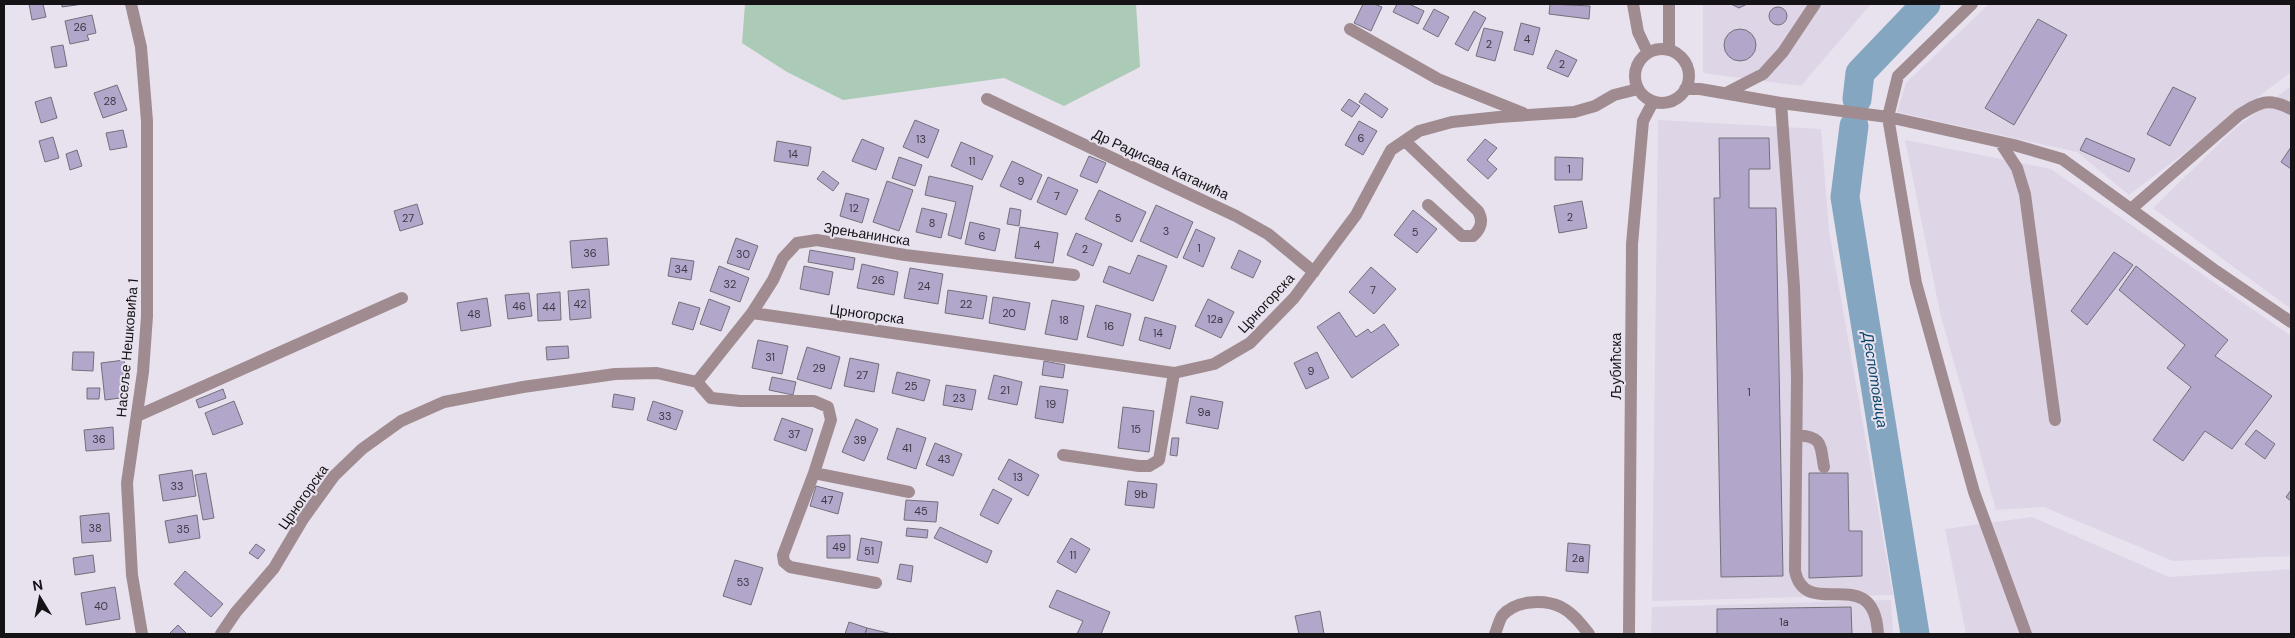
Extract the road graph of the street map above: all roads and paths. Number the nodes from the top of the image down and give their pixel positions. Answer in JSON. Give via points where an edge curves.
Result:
{"nodes":[{"id":1,"x":131,"y":4,"type":"edge"},
{"id":2,"x":1633,"y":4,"type":"edge"},
{"id":3,"x":1669,"y":4,"type":"edge"},
{"id":4,"x":1815,"y":4,"type":"edge"},
{"id":5,"x":1972,"y":4,"type":"edge"},
{"id":6,"x":1350,"y":28,"type":"dead end"},
{"id":7,"x":1669,"y":50,"type":"junction"},
{"id":8,"x":1648,"y":53,"type":"junction"},
{"id":9,"x":1638,"y":88,"type":"junction"},
{"id":10,"x":1686,"y":89,"type":"junction"},
{"id":11,"x":1726,"y":93,"type":"junction"},
{"id":12,"x":987,"y":99,"type":"dead end"},
{"id":13,"x":1653,"y":102,"type":"junction"},
{"id":14,"x":1781,"y":103,"type":"junction"},
{"id":15,"x":2291,"y":109,"type":"edge"},
{"id":16,"x":1525,"y":114,"type":"junction"},
{"id":17,"x":1888,"y":117,"type":"junction"},
{"id":18,"x":1405,"y":141,"type":"junction"},
{"id":19,"x":2000,"y":142,"type":"junction"},
{"id":20,"x":1428,"y":205,"type":"dead end"},
{"id":21,"x":2130,"y":209,"type":"junction"},
{"id":22,"x":1314,"y":272,"type":"junction"},
{"id":23,"x":1074,"y":275,"type":"dead end"},
{"id":24,"x":402,"y":298,"type":"dead end"},
{"id":25,"x":752,"y":313,"type":"junction"},
{"id":26,"x":2291,"y":322,"type":"edge"},
{"id":27,"x":1174,"y":373,"type":"junction"},
{"id":28,"x":697,"y":382,"type":"junction"},
{"id":29,"x":137,"y":416,"type":"junction"},
{"id":30,"x":2055,"y":420,"type":"dead end"},
{"id":31,"x":1797,"y":436,"type":"junction"},
{"id":32,"x":1063,"y":455,"type":"dead end"},
{"id":33,"x":1824,"y":467,"type":"dead end"},
{"id":34,"x":814,"y":473,"type":"junction"},
{"id":35,"x":909,"y":492,"type":"dead end"},
{"id":36,"x":876,"y":583,"type":"dead end"},
{"id":37,"x":142,"y":634,"type":"edge"},
{"id":38,"x":221,"y":634,"type":"edge"},
{"id":39,"x":1495,"y":634,"type":"edge"},
{"id":40,"x":1589,"y":634,"type":"edge"},
{"id":41,"x":1629,"y":634,"type":"edge"},
{"id":42,"x":1878,"y":634,"type":"edge"},
{"id":43,"x":2026,"y":634,"type":"edge"}],
"edges":[{"from":1,"to":29,"type":"street","name":"Насеље Нешковића 1","via":[[141,47],[147,121],[147,316]]},
{"from":2,"to":8,"type":"street","via":[[1638,32]]},
{"from":3,"to":7,"type":"street"},
{"from":4,"to":11,"type":"street","via":[[1783,52],[1763,74]]},
{"from":5,"to":17,"type":"street","via":[[1898,76]]},
{"from":6,"to":16,"type":"street","via":[[1438,79]]},
{"from":7,"to":8,"type":"street"},
{"from":7,"to":10,"type":"street","via":[[1682,58],[1686,65]]},
{"from":8,"to":9,"type":"street","via":[[1638,62],[1635,82]]},
{"from":9,"to":13,"type":"street"},
{"from":9,"to":16,"type":"street","name":"Црногорска","via":[[1574,112]]},
{"from":10,"to":11,"type":"street"},
{"from":10,"to":13,"type":"street","via":[[1668,102]]},
{"from":11,"to":14,"type":"street"},
{"from":12,"to":22,"type":"street","name":"Др Радисава Катанића","via":[[1236,216],[1268,234]]},
{"from":13,"to":41,"type":"street","name":"Љубићска","via":[[1643,121],[1632,244]]},
{"from":14,"to":17,"type":"street"},
{"from":14,"to":31,"type":"street","via":[[1794,297]]},
{"from":15,"to":21,"type":"street","via":[[2278,102],[2259,102],[2239,114]]},
{"from":16,"to":18,"type":"street","name":"Црногорска","via":[[1452,122],[1419,131]]},
{"from":17,"to":19,"type":"street"},
{"from":17,"to":43,"type":"street","via":[[1916,283],[1974,492]]},
{"from":18,"to":20,"type":"street","via":[[1478,211],[1480,228],[1474,236],[1462,236]]},
{"from":18,"to":22,"type":"street","name":"Црногорска","via":[[1391,150],[1356,215]]},
{"from":19,"to":21,"type":"street","via":[[2062,158]]},
{"from":19,"to":30,"type":"street","via":[[2016,168],[2025,194]]},
{"from":21,"to":26,"type":"street"},
{"from":22,"to":27,"type":"street","name":"Црногорска","via":[[1294,298],[1250,343],[1214,364]]},
{"from":23,"to":25,"type":"street","name":"Зрењанинска","via":[[905,255],[817,240],[797,244],[783,258],[774,280]]},
{"from":24,"to":29,"type":"street"},
{"from":25,"to":27,"type":"street","name":"Црногорска"},
{"from":25,"to":28,"type":"street","name":"Зрењанинска"},
{"from":27,"to":32,"type":"street","via":[[1159,460],[1149,466],[1139,466]]},
{"from":28,"to":34,"type":"street","via":[[711,398],[814,401],[828,407],[831,420]]},
{"from":28,"to":38,"type":"street","name":"Црногорска","via":[[657,373],[615,374],[523,386],[444,402],[401,421],[362,449],[334,476],[274,568]]},
{"from":29,"to":37,"type":"street","name":"Насеље Нешковића 1","via":[[127,483],[132,575]]},
{"from":31,"to":33,"type":"street","via":[[1815,438],[1820,442]]},
{"from":31,"to":42,"type":"street","via":[[1796,577],[1802,587],[1814,594],[1852,595],[1864,599],[1876,615]]},
{"from":34,"to":35,"type":"street"},
{"from":34,"to":36,"type":"street","via":[[783,555],[784,562],[790,567]]},
{"from":39,"to":40,"type":"street","via":[[1503,615],[1518,606],[1538,601],[1561,607],[1575,617]]}]}
